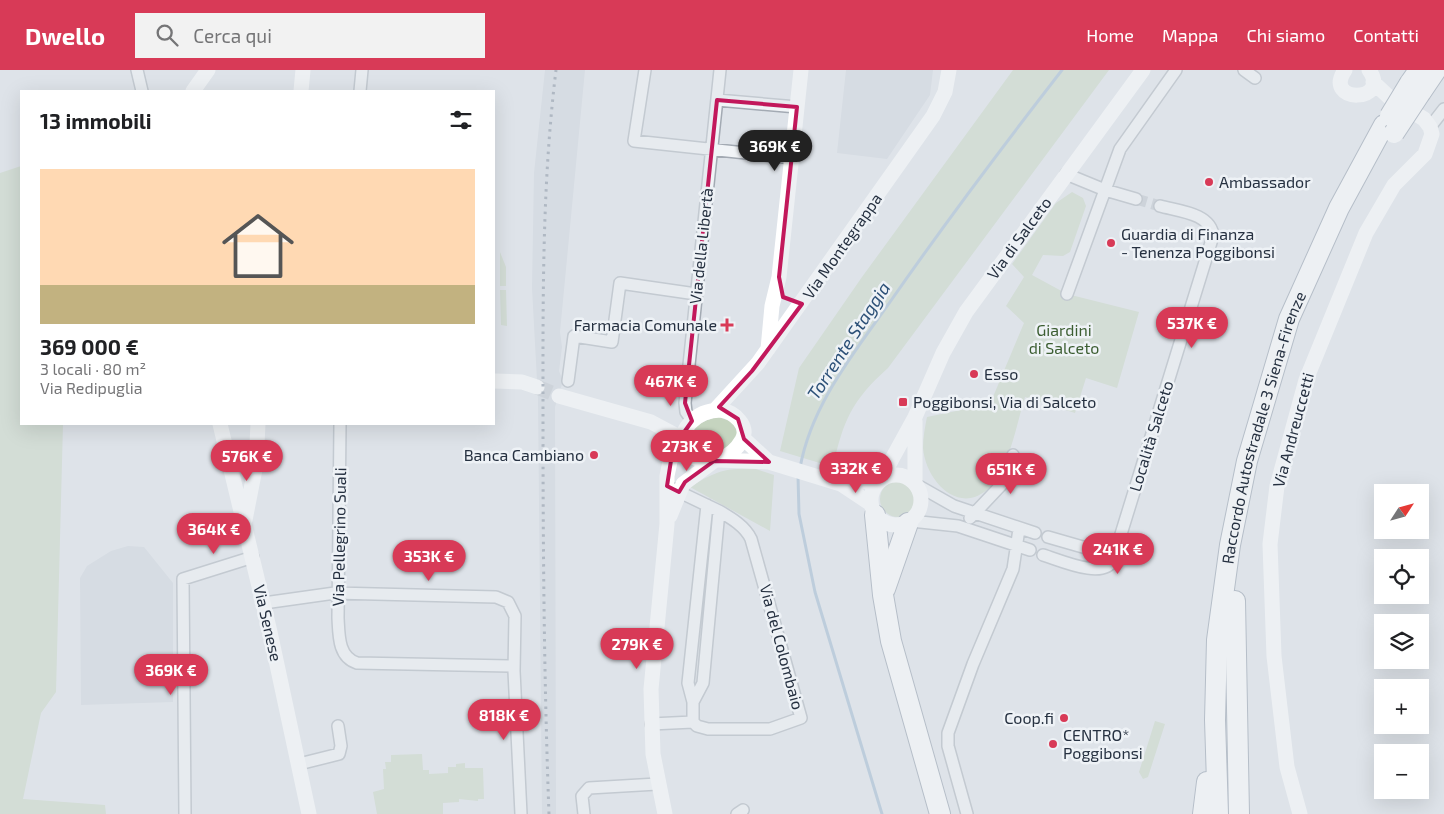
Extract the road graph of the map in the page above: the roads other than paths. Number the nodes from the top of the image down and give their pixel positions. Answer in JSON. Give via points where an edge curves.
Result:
{"nodes":[{"id":1,"x":137,"y":70,"type":"edge"},
{"id":2,"x":208,"y":70,"type":"edge"},
{"id":3,"x":303,"y":70,"type":"edge"},
{"id":4,"x":362,"y":70,"type":"edge"},
{"id":5,"x":645,"y":70,"type":"edge"},
{"id":6,"x":720,"y":70,"type":"edge"},
{"id":7,"x":801,"y":70,"type":"edge"},
{"id":8,"x":949,"y":70,"type":"edge"},
{"id":9,"x":1143,"y":70,"type":"edge"},
{"id":10,"x":1176,"y":70,"type":"edge"},
{"id":11,"x":1244,"y":70,"type":"edge"},
{"id":12,"x":1436,"y":70,"type":"edge"},
{"id":13,"x":1338,"y":74,"type":"edge"},
{"id":14,"x":1256,"y":78,"type":"dead end"},
{"id":15,"x":1372,"y":78,"type":"edge"},
{"id":16,"x":1417,"y":82,"type":"edge"},
{"id":17,"x":142,"y":90,"type":"edge"},
{"id":18,"x":195,"y":90,"type":"edge"},
{"id":19,"x":301,"y":90,"type":"edge"},
{"id":20,"x":360,"y":90,"type":"edge"},
{"id":21,"x":717,"y":100,"type":"junction"},
{"id":22,"x":797,"y":107,"type":"junction"},
{"id":23,"x":1444,"y":109,"type":"edge"},
{"id":24,"x":1430,"y":127,"type":"junction"},
{"id":25,"x":1389,"y":129,"type":"junction"},
{"id":26,"x":711,"y":149,"type":"junction"},
{"id":27,"x":792,"y":158,"type":"junction"},
{"id":28,"x":1066,"y":174,"type":"junction"},
{"id":29,"x":1105,"y":190,"type":"junction"},
{"id":30,"x":1136,"y":199,"type":"tunnel mouth"},
{"id":31,"x":1160,"y":206,"type":"tunnel mouth"},
{"id":32,"x":779,"y":277,"type":"junction"},
{"id":33,"x":696,"y":294,"type":"junction"},
{"id":34,"x":1067,"y":294,"type":"dead end"},
{"id":35,"x":802,"y":304,"type":"junction"},
{"id":36,"x":768,"y":349,"type":"junction"},
{"id":37,"x":495,"y":381,"type":"edge"},
{"id":38,"x":568,"y":381,"type":"dead end"},
{"id":39,"x":537,"y":387,"type":"tunnel mouth"},
{"id":40,"x":559,"y":396,"type":"tunnel mouth"},
{"id":41,"x":715,"y":410,"type":"junction"},
{"id":42,"x":915,"y":417,"type":"junction"},
{"id":43,"x":692,"y":420,"type":"junction"},
{"id":44,"x":651,"y":422,"type":"junction"},
{"id":45,"x":220,"y":425,"type":"edge"},
{"id":46,"x":258,"y":425,"type":"edge"},
{"id":47,"x":340,"y":425,"type":"edge"},
{"id":48,"x":743,"y":438,"type":"junction"},
{"id":49,"x":683,"y":439,"type":"junction"},
{"id":50,"x":258,"y":446,"type":"junction"},
{"id":51,"x":1013,"y":455,"type":"dead end"},
{"id":52,"x":228,"y":456,"type":"junction"},
{"id":53,"x":716,"y":461,"type":"junction"},
{"id":54,"x":769,"y":462,"type":"junction"},
{"id":55,"x":881,"y":479,"type":"junction"},
{"id":56,"x":841,"y":484,"type":"junction"},
{"id":57,"x":916,"y":484,"type":"junction"},
{"id":58,"x":673,"y":489,"type":"junction"},
{"id":59,"x":707,"y":505,"type":"junction"},
{"id":60,"x":873,"y":509,"type":"junction"},
{"id":61,"x":719,"y":510,"type":"junction"},
{"id":62,"x":973,"y":514,"type":"junction"},
{"id":63,"x":245,"y":522,"type":"junction"},
{"id":64,"x":909,"y":522,"type":"junction"},
{"id":65,"x":967,"y":529,"type":"junction"},
{"id":66,"x":1019,"y":529,"type":"junction"},
{"id":67,"x":1035,"y":533,"type":"dead end"},
{"id":68,"x":1048,"y":537,"type":"dead end"},
{"id":69,"x":1016,"y":545,"type":"junction"},
{"id":70,"x":1230,"y":545,"type":"junction"},
{"id":71,"x":1088,"y":548,"type":"junction"},
{"id":72,"x":1030,"y":550,"type":"dead end"},
{"id":73,"x":1043,"y":555,"type":"dead end"},
{"id":74,"x":1114,"y":556,"type":"junction"},
{"id":75,"x":253,"y":557,"type":"junction"},
{"id":76,"x":1087,"y":568,"type":"junction"},
{"id":77,"x":338,"y":593,"type":"junction"},
{"id":78,"x":883,"y":596,"type":"junction"},
{"id":79,"x":1235,"y":601,"type":"junction"},
{"id":80,"x":264,"y":604,"type":"junction"},
{"id":81,"x":514,"y":666,"type":"junction"},
{"id":82,"x":693,"y":702,"type":"junction"},
{"id":83,"x":693,"y":722,"type":"junction"},
{"id":84,"x":651,"y":724,"type":"junction"},
{"id":85,"x":338,"y":726,"type":"dead end"},
{"id":86,"x":299,"y":764,"type":"junction"},
{"id":87,"x":658,"y":784,"type":"junction"},
{"id":88,"x":185,"y":814,"type":"edge"},
{"id":89,"x":309,"y":814,"type":"edge"},
{"id":90,"x":520,"y":814,"type":"edge"},
{"id":91,"x":584,"y":814,"type":"edge"},
{"id":92,"x":665,"y":814,"type":"edge"},
{"id":93,"x":940,"y":814,"type":"edge"},
{"id":94,"x":967,"y":814,"type":"edge"},
{"id":95,"x":1203,"y":814,"type":"edge"},
{"id":96,"x":1218,"y":814,"type":"edge"},
{"id":97,"x":1231,"y":814,"type":"edge"},
{"id":98,"x":1239,"y":814,"type":"edge"},
{"id":99,"x":1300,"y":814,"type":"edge"}],
"edges":[{"from":1,"to":17,"type":"street"},
{"from":2,"to":18,"type":"main road"},
{"from":3,"to":19,"type":"main road"},
{"from":4,"to":20,"type":"street"},
{"from":5,"to":26,"type":"street","via":[[634,141]]},
{"from":6,"to":21,"type":"street","name":"Via della Libertà"},
{"from":7,"to":22,"type":"main road"},
{"from":8,"to":35,"type":"main road","name":"Via Montegrappa","via":[[937,110]]},
{"from":9,"to":28,"type":"main road","name":"Via di Salceto"},
{"from":10,"to":29,"type":"street","via":[[1120,149]]},
{"from":11,"to":14,"type":"street"},
{"from":12,"to":16,"type":"highway","name":"Raccordo Autostradale 3 Siena-Firenze"},
{"from":13,"to":15,"type":"main road","via":[[1344,90],[1352,96],[1363,96]]},
{"from":15,"to":24,"type":"main road","via":[[1390,98],[1424,119]]},
{"from":16,"to":25,"type":"highway","name":"Raccordo Autostradale 3 Siena-Firenze","bridge":true},
{"from":21,"to":22,"type":"street"},
{"from":21,"to":26,"type":"street","name":"Via della Libertà"},
{"from":22,"to":27,"type":"main road"},
{"from":23,"to":24,"type":"street"},
{"from":24,"to":99,"type":"main road","name":"Via Andreuccetti","via":[[1431,141],[1425,154],[1394,185],[1366,233],[1306,380],[1277,486],[1269,555],[1274,656],[1287,767]]},
{"from":25,"to":70,"type":"highway","name":"Raccordo Autostradale 3 Siena-Firenze","via":[[1343,200],[1289,319],[1255,430]]},
{"from":25,"to":79,"type":"highway","name":"Raccordo Autostradale 3 Siena-Firenze","via":[[1302,324],[1274,408],[1257,474]]},
{"from":26,"to":27,"type":"street"},
{"from":26,"to":33,"type":"street","name":"Via della Libertà"},
{"from":27,"to":32,"type":"main road"},
{"from":28,"to":29,"type":"street"},
{"from":28,"to":42,"type":"main road","name":"Via di Salceto","via":[[966,312],[934,371]]},
{"from":29,"to":30,"type":"street"},
{"from":29,"to":34,"type":"street"},
{"from":31,"to":74,"type":"street","name":"Località Salceto","via":[[1206,221],[1213,236]]},
{"from":32,"to":35,"type":"main road","via":[[784,298]]},
{"from":32,"to":36,"type":"main road"},
{"from":33,"to":38,"type":"street","via":[[620,283],[612,342],[574,336]]},
{"from":33,"to":43,"type":"street","name":"Via della Libertà","via":[[685,403],[686,412]]},
{"from":35,"to":36,"type":"main road","name":"Via Montegrappa"},
{"from":36,"to":41,"type":"main road","name":"Via Montegrappa","via":[[742,383]]},
{"from":37,"to":39,"type":"main road","via":[[522,382]]},
{"from":40,"to":44,"type":"main road"},
{"from":41,"to":43,"type":"main road"},
{"from":41,"to":48,"type":"main road","via":[[725,411],[738,419],[743,427]]},
{"from":42,"to":55,"type":"main road","name":"Via di Salceto"},
{"from":42,"to":57,"type":"main road","name":"Via di Salceto"},
{"from":43,"to":44,"type":"main road"},
{"from":43,"to":49,"type":"main road"},
{"from":44,"to":49,"type":"main road"},
{"from":45,"to":52,"type":"main road","name":"Via Senese"},
{"from":46,"to":50,"type":"main road"},
{"from":47,"to":77,"type":"street","name":"Via Pellegrino Suali"},
{"from":48,"to":53,"type":"main road","via":[[737,447]]},
{"from":48,"to":54,"type":"main road"},
{"from":49,"to":53,"type":"main road","via":[[691,457]]},
{"from":49,"to":58,"type":"main road","via":[[672,452]]},
{"from":50,"to":52,"type":"main road","via":[[243,468],[235,466]]},
{"from":50,"to":63,"type":"main road"},
{"from":51,"to":62,"type":"street","via":[[1002,485]]},
{"from":52,"to":63,"type":"main road","name":"Via Senese"},
{"from":53,"to":54,"type":"main road"},
{"from":53,"to":58,"type":"main road"},
{"from":54,"to":56,"type":"main road"},
{"from":55,"to":56,"type":"main road"},
{"from":55,"to":57,"type":"main road","via":[[895,474]]},
{"from":55,"to":60,"type":"main road","via":[[873,490]]},
{"from":56,"to":60,"type":"main road"},
{"from":57,"to":62,"type":"street"},
{"from":57,"to":64,"type":"main road","via":[[922,503]]},
{"from":58,"to":59,"type":"street","name":"Via del Colombaio"},
{"from":58,"to":84,"type":"main road","via":[[653,658]]},
{"from":59,"to":61,"type":"street","name":"Via del Colombaio"},
{"from":59,"to":82,"type":"street","via":[[688,683]]},
{"from":60,"to":64,"type":"main road","via":[[887,524]]},
{"from":60,"to":78,"type":"highway"},
{"from":61,"to":82,"type":"street","via":[[703,683]]},
{"from":61,"to":83,"type":"street","name":"Via del Colombaio","via":[[742,526],[754,545],[801,718],[770,729],[708,729]]},
{"from":62,"to":65,"type":"street"},
{"from":62,"to":66,"type":"street"},
{"from":63,"to":75,"type":"main road","name":"Via Senese"},
{"from":64,"to":65,"type":"street","via":[[947,524]]},
{"from":64,"to":78,"type":"highway"},
{"from":65,"to":69,"type":"street"},
{"from":66,"to":67,"type":"street"},
{"from":66,"to":69,"type":"street"},
{"from":68,"to":71,"type":"street"},
{"from":69,"to":72,"type":"street"},
{"from":69,"to":94,"type":"street","via":[[1013,569],[948,733],[948,746]]},
{"from":70,"to":95,"type":"highway","via":[[1209,633],[1207,782]]},
{"from":70,"to":96,"type":"highway","name":"Raccordo Autostradale 3 Siena-Firenze","via":[[1216,659]]},
{"from":71,"to":74,"type":"street"},
{"from":71,"to":76,"type":"street","via":[[1093,558]]},
{"from":73,"to":76,"type":"street"},
{"from":74,"to":76,"type":"street","via":[[1106,568]]},
{"from":75,"to":80,"type":"main road","name":"Via Senese"},
{"from":75,"to":88,"type":"street","via":[[183,579]]},
{"from":77,"to":80,"type":"street"},
{"from":77,"to":81,"type":"street","name":"Via Pellegrino Suali","via":[[342,649],[349,659],[358,663]]},
{"from":77,"to":81,"type":"street","via":[[504,599],[511,605],[515,616]]},
{"from":78,"to":93,"type":"highway","via":[[891,641]]},
{"from":79,"to":97,"type":"highway","name":"Raccordo Autostradale 3 Siena-Firenze","via":[[1228,704]]},
{"from":79,"to":98,"type":"highway"},
{"from":80,"to":86,"type":"main road","name":"Via Senese"},
{"from":81,"to":90,"type":"street"},
{"from":82,"to":83,"type":"street"},
{"from":83,"to":84,"type":"street","name":"Via del Colombaio"},
{"from":84,"to":87,"type":"main road"},
{"from":85,"to":86,"type":"street","via":[[342,746],[339,754]]},
{"from":86,"to":89,"type":"main road","name":"Via Senese"},
{"from":87,"to":91,"type":"street","via":[[589,788],[582,796]]},
{"from":87,"to":92,"type":"main road"}]}
